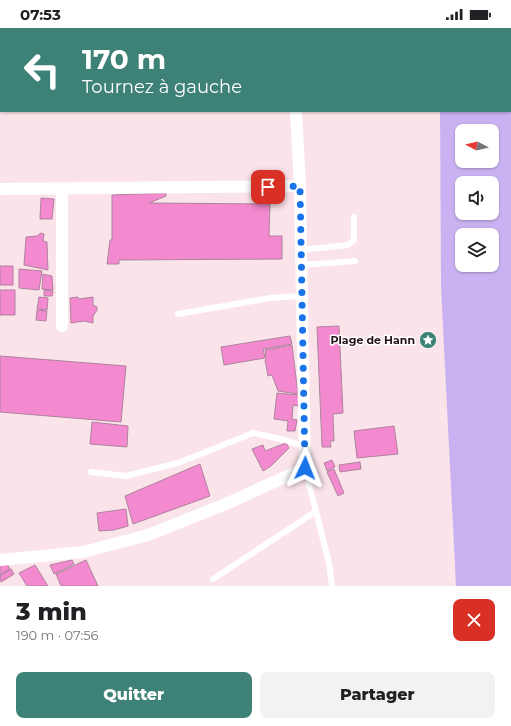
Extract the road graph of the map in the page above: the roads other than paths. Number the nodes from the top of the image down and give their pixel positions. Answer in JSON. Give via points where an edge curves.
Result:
{"nodes":[{"id":1,"x":296,"y":112,"type":"edge"},
{"id":2,"x":300,"y":186,"type":"junction"},
{"id":3,"x":62,"y":188,"type":"junction"},
{"id":4,"x":0,"y":189,"type":"edge"},
{"id":5,"x":354,"y":217,"type":"dead end"},
{"id":6,"x":301,"y":250,"type":"junction"},
{"id":7,"x":355,"y":261,"type":"dead end"},
{"id":8,"x":302,"y":264,"type":"junction"},
{"id":9,"x":302,"y":296,"type":"junction"},
{"id":10,"x":178,"y":314,"type":"dead end"},
{"id":11,"x":62,"y":326,"type":"dead end"},
{"id":12,"x":306,"y":447,"type":"junction"},
{"id":13,"x":305,"y":468,"type":"junction"},
{"id":14,"x":91,"y":472,"type":"dead end"},
{"id":15,"x":315,"y":512,"type":"junction"},
{"id":16,"x":0,"y":560,"type":"edge"},
{"id":17,"x":213,"y":579,"type":"dead end"},
{"id":18,"x":332,"y":586,"type":"edge"}],
"edges":[{"from":1,"to":2,"type":"street"},
{"from":2,"to":3,"type":"street"},
{"from":2,"to":6,"type":"street"},
{"from":3,"to":4,"type":"street"},
{"from":3,"to":11,"type":"street"},
{"from":5,"to":6,"type":"lane","via":[[354,240],[348,245]]},
{"from":6,"to":8,"type":"street"},
{"from":7,"to":8,"type":"lane"},
{"from":8,"to":9,"type":"street"},
{"from":9,"to":10,"type":"lane","via":[[270,298]]},
{"from":9,"to":12,"type":"street"},
{"from":12,"to":13,"type":"street"},
{"from":12,"to":14,"type":"lane","via":[[253,433],[178,463],[126,476]]},
{"from":13,"to":15,"type":"lane"},
{"from":13,"to":16,"type":"street","via":[[148,535],[83,552]]},
{"from":15,"to":17,"type":"lane"},
{"from":15,"to":18,"type":"lane","via":[[329,563]]}]}
